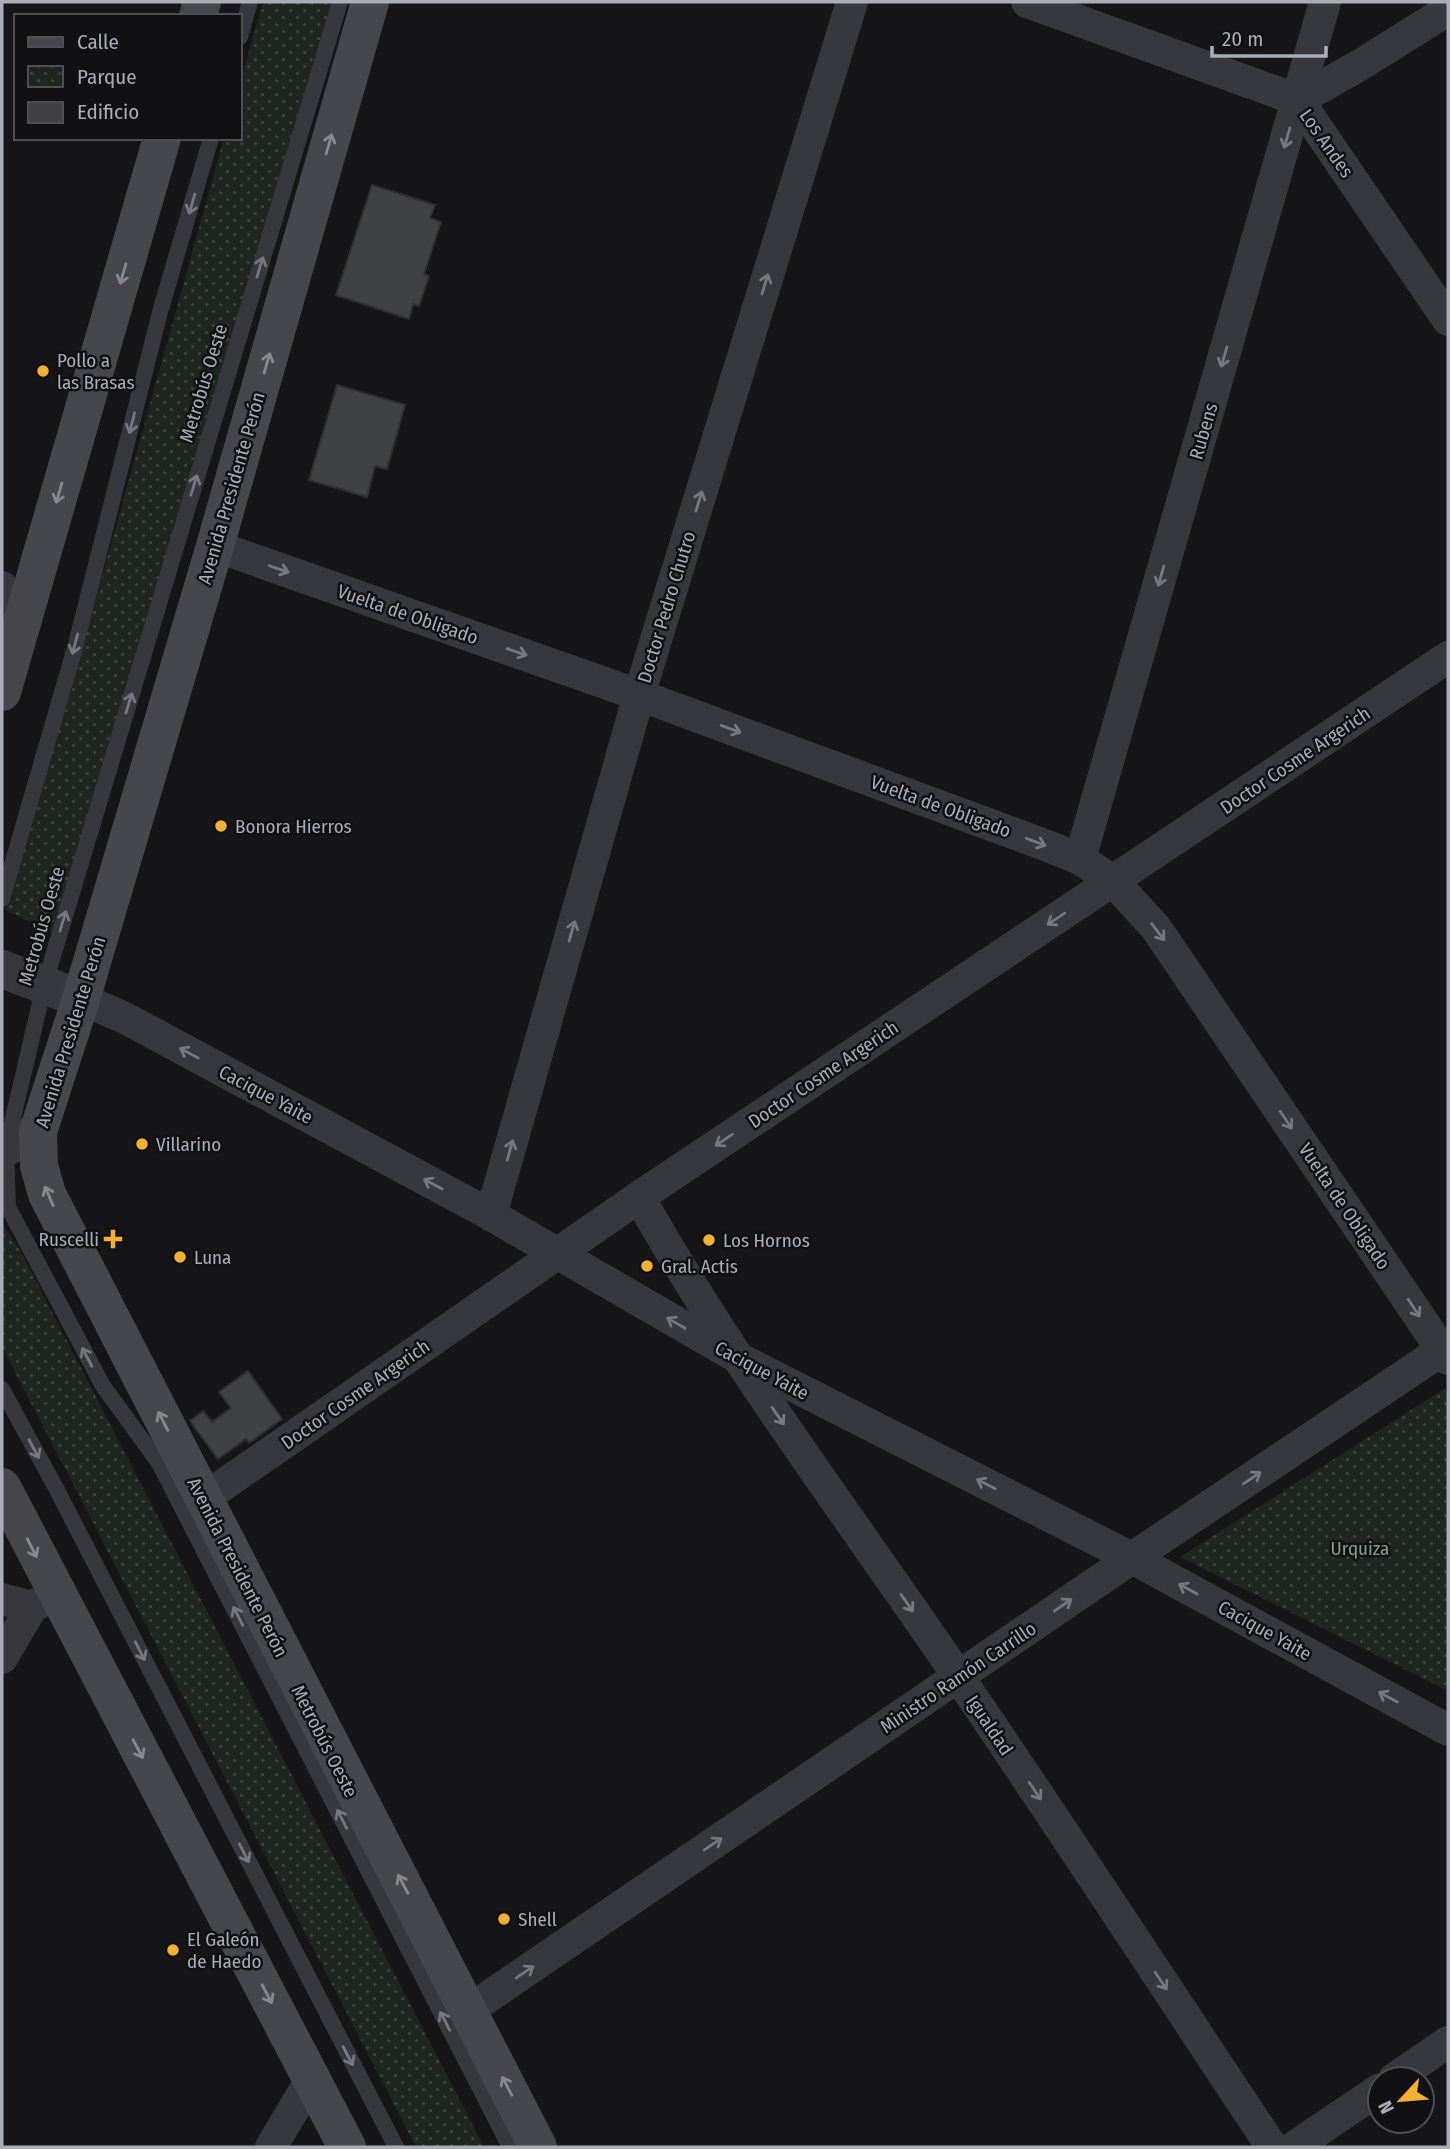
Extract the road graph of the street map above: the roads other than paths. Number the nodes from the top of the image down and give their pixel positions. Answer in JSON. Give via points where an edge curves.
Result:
{"nodes":[{"id":1,"x":250,"y":2,"type":"edge"},
{"id":2,"x":340,"y":2,"type":"edge"},
{"id":3,"x":370,"y":2,"type":"edge"},
{"id":4,"x":852,"y":2,"type":"edge"},
{"id":5,"x":1027,"y":2,"type":"edge"},
{"id":6,"x":1325,"y":2,"type":"edge"},
{"id":7,"x":1448,"y":10,"type":"edge"},
{"id":8,"x":242,"y":30,"type":"edge"},
{"id":9,"x":1298,"y":100,"type":"junction"},
{"id":10,"x":161,"y":140,"type":"edge"},
{"id":11,"x":210,"y":140,"type":"edge"},
{"id":12,"x":1448,"y":320,"type":"edge"},
{"id":13,"x":215,"y":546,"type":"junction"},
{"id":14,"x":2,"y":587,"type":"edge"},
{"id":15,"x":19,"y":629,"type":"junction"},
{"id":16,"x":1448,"y":657,"type":"edge"},
{"id":17,"x":2,"y":692,"type":"edge"},
{"id":18,"x":639,"y":695,"type":"junction"},
{"id":19,"x":1080,"y":859,"type":"junction"},
{"id":20,"x":1113,"y":881,"type":"junction"},
{"id":21,"x":2,"y":899,"type":"edge"},
{"id":22,"x":2,"y":969,"type":"edge"},
{"id":23,"x":44,"y":986,"type":"junction"},
{"id":24,"x":81,"y":999,"type":"junction"},
{"id":25,"x":15,"y":1143,"type":"edge"},
{"id":26,"x":639,"y":1196,"type":"junction"},
{"id":27,"x":491,"y":1215,"type":"junction"},
{"id":28,"x":556,"y":1255,"type":"junction"},
{"id":29,"x":1446,"y":1352,"type":"edge"},
{"id":30,"x":740,"y":1359,"type":"junction"},
{"id":31,"x":2,"y":1390,"type":"edge"},
{"id":32,"x":2,"y":1487,"type":"edge"},
{"id":33,"x":203,"y":1499,"type":"junction"},
{"id":34,"x":1132,"y":1558,"type":"junction"},
{"id":35,"x":2,"y":1599,"type":"edge"},
{"id":36,"x":44,"y":1600,"type":"junction"},
{"id":37,"x":2,"y":1658,"type":"edge"},
{"id":38,"x":958,"y":1677,"type":"junction"},
{"id":39,"x":1448,"y":1730,"type":"edge"},
{"id":40,"x":469,"y":2010,"type":"junction"},
{"id":41,"x":1448,"y":2042,"type":"edge"},
{"id":42,"x":1414,"y":2065,"type":"edge"},
{"id":43,"x":311,"y":2080,"type":"junction"},
{"id":44,"x":1366,"y":2097,"type":"edge"},
{"id":45,"x":271,"y":2147,"type":"edge"},
{"id":46,"x":347,"y":2147,"type":"edge"},
{"id":47,"x":396,"y":2147,"type":"edge"},
{"id":48,"x":510,"y":2147,"type":"edge"},
{"id":49,"x":538,"y":2147,"type":"edge"},
{"id":50,"x":1272,"y":2147,"type":"edge"},
{"id":51,"x":1293,"y":2147,"type":"edge"}],
"edges":[{"from":1,"to":8,"type":"lane"},
{"from":23,"to":2,"type":"lane","name":"Metrobús Oeste","one_way":true},
{"from":13,"to":3,"type":"main road","name":"Avenida Presidente Perón","one_way":true},
{"from":18,"to":4,"type":"street","name":"Doctor Pedro Chutro","one_way":true},
{"from":5,"to":9,"type":"street","name":"Los Andes"},
{"from":6,"to":9,"type":"street","name":"Rubens"},
{"from":7,"to":9,"type":"street"},
{"from":9,"to":12,"type":"street","name":"Los Andes"},
{"from":9,"to":19,"type":"street","name":"Rubens","one_way":true},
{"from":10,"to":15,"type":"main road","one_way":true},
{"from":11,"to":21,"type":"lane","one_way":true,"via":[[160,312],[76,644]]},
{"from":13,"to":18,"type":"street","name":"Vuelta de Obligado","one_way":true},
{"from":13,"to":24,"type":"main road","name":"Avenida Presidente Perón"},
{"from":14,"to":15,"type":"street"},
{"from":15,"to":17,"type":"main road"},
{"from":16,"to":20,"type":"street","name":"Doctor Cosme Argerich"},
{"from":18,"to":19,"type":"street","name":"Vuelta de Obligado","one_way":true},
{"from":27,"to":18,"type":"street","name":"Doctor Pedro Chutro","one_way":true},
{"from":19,"to":20,"type":"street","name":"Vuelta de Obligado"},
{"from":20,"to":26,"type":"street","name":"Doctor Cosme Argerich","one_way":true},
{"from":20,"to":29,"type":"street","name":"Vuelta de Obligado","one_way":true,"via":[[1156,928]]},
{"from":22,"to":23,"type":"street"},
{"from":23,"to":24,"type":"street"},
{"from":23,"to":25,"type":"lane","name":"Metrobús Oeste"},
{"from":24,"to":25,"type":"main road","name":"Avenida Presidente Perón"},
{"from":27,"to":24,"type":"street","name":"Cacique Yaite","one_way":true,"via":[[125,1018]]},
{"from":33,"to":25,"type":"main road","name":"Avenida Presidente Perón","one_way":true,"via":[[47,1194],[40,1166]]},
{"from":48,"to":25,"type":"lane","name":"Metrobús Oeste","one_way":true,"via":[[159,1463],[103,1386],[8,1207]]},
{"from":26,"to":28,"type":"street","name":"Doctor Cosme Argerich"},
{"from":26,"to":30,"type":"street","name":"Igualdad"},
{"from":27,"to":28,"type":"street","name":"Cacique Yaite"},
{"from":30,"to":28,"type":"street","name":"Cacique Yaite","one_way":true},
{"from":28,"to":33,"type":"street","name":"Doctor Cosme Argerich"},
{"from":34,"to":29,"type":"street","name":"Ministro Ramón Carrillo","one_way":true},
{"from":34,"to":30,"type":"street","name":"Cacique Yaite","one_way":true},
{"from":30,"to":38,"type":"street","name":"Igualdad","one_way":true},
{"from":31,"to":47,"type":"lane","one_way":true},
{"from":32,"to":36,"type":"main road","one_way":true},
{"from":40,"to":33,"type":"main road","name":"Avenida Presidente Perón","one_way":true},
{"from":38,"to":34,"type":"street","name":"Ministro Ramón Carrillo","one_way":true},
{"from":39,"to":34,"type":"street","name":"Cacique Yaite","one_way":true},
{"from":35,"to":36,"type":"street"},
{"from":36,"to":37,"type":"street"},
{"from":36,"to":43,"type":"main road","one_way":true},
{"from":40,"to":38,"type":"street","name":"Ministro Ramón Carrillo","one_way":true},
{"from":38,"to":50,"type":"street","name":"Igualdad","one_way":true},
{"from":49,"to":40,"type":"main road","name":"Avenida Presidente Perón","one_way":true},
{"from":41,"to":42,"type":"street"},
{"from":43,"to":45,"type":"street"},
{"from":43,"to":46,"type":"main road"},
{"from":44,"to":51,"type":"street"}]}
